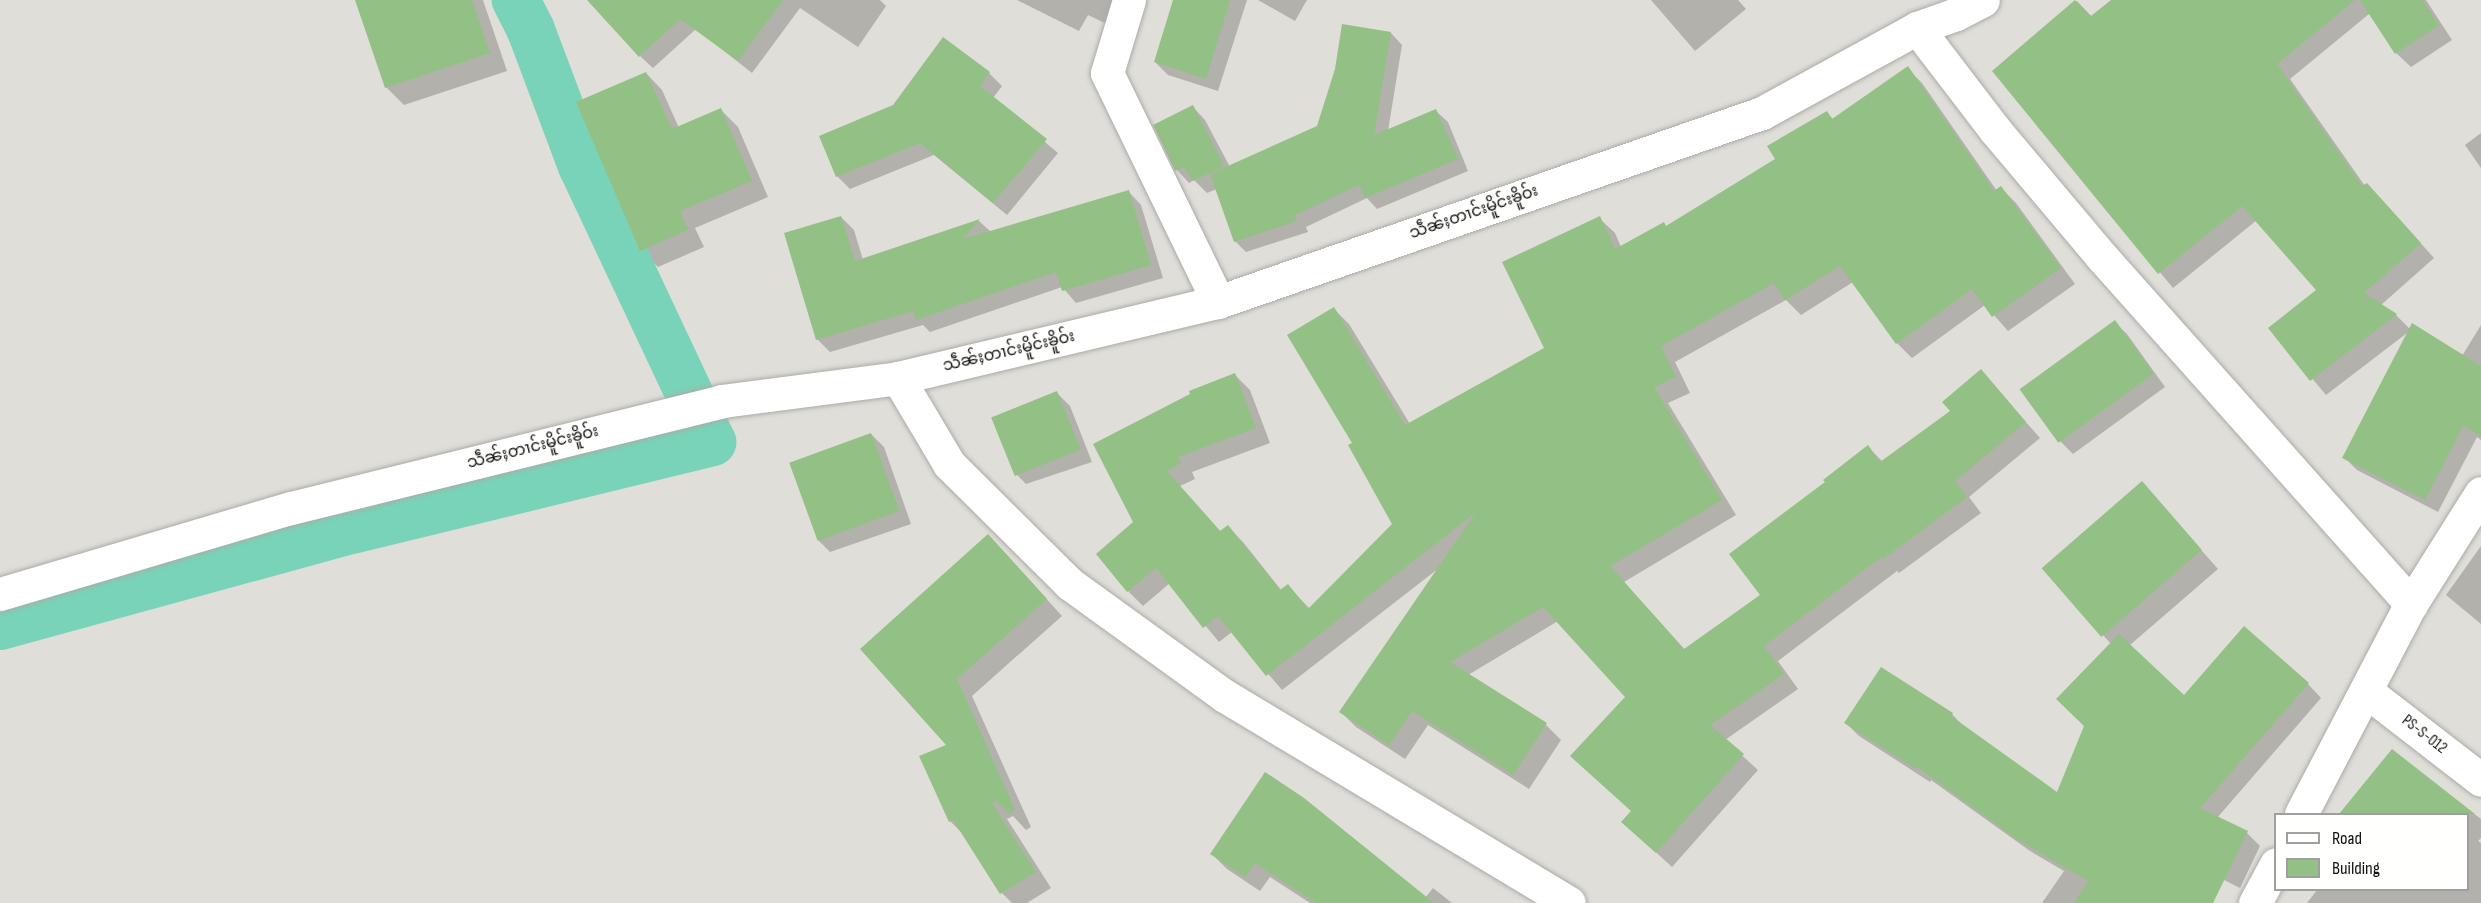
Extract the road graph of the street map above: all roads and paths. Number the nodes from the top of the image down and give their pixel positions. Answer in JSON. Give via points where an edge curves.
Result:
{"nodes":[{"id":1,"x":1129,"y":0,"type":"edge"},
{"id":2,"x":1963,"y":5,"type":"edge"},
{"id":3,"x":1917,"y":28,"type":"junction"},
{"id":4,"x":1218,"y":302,"type":"junction"},
{"id":5,"x":898,"y":378,"type":"junction"},
{"id":6,"x":2481,"y":493,"type":"edge"},
{"id":7,"x":0,"y":594,"type":"edge"},
{"id":8,"x":2411,"y":604,"type":"junction"},
{"id":9,"x":2366,"y":691,"type":"junction"},
{"id":10,"x":2481,"y":780,"type":"edge"},
{"id":11,"x":2302,"y":813,"type":"edge"},
{"id":12,"x":2274,"y":868,"type":"edge"},
{"id":13,"x":1569,"y":903,"type":"edge"},
{"id":14,"x":2255,"y":903,"type":"edge"}],
"edges":[{"from":1,"to":4,"type":"street","via":[[1107,73]]},
{"from":2,"to":3,"type":"street","name":"သဵၼ်ႈတၢင်းမိူင်းၶိူဝ်း"},
{"from":3,"to":4,"type":"street","name":"သဵၼ်ႈတၢင်းမိူင်းၶိူဝ်း","via":[[1762,113]]},
{"from":3,"to":8,"type":"street","via":[[1995,130],[2094,248]]},
{"from":4,"to":5,"type":"street","name":"သဵၼ်ႈတၢင်းမိူင်းၶိူဝ်း"},
{"from":5,"to":7,"type":"street","name":"သဵၼ်ႈတၢင်းမိူင်းၶိူဝ်း","via":[[722,401],[291,508]]},
{"from":5,"to":13,"type":"street","via":[[949,464],[1070,584],[1225,696]]},
{"from":6,"to":8,"type":"street"},
{"from":8,"to":9,"type":"street"},
{"from":9,"to":10,"type":"street","name":"PS-S-012"},
{"from":9,"to":11,"type":"street"},
{"from":12,"to":14,"type":"street"}]}
